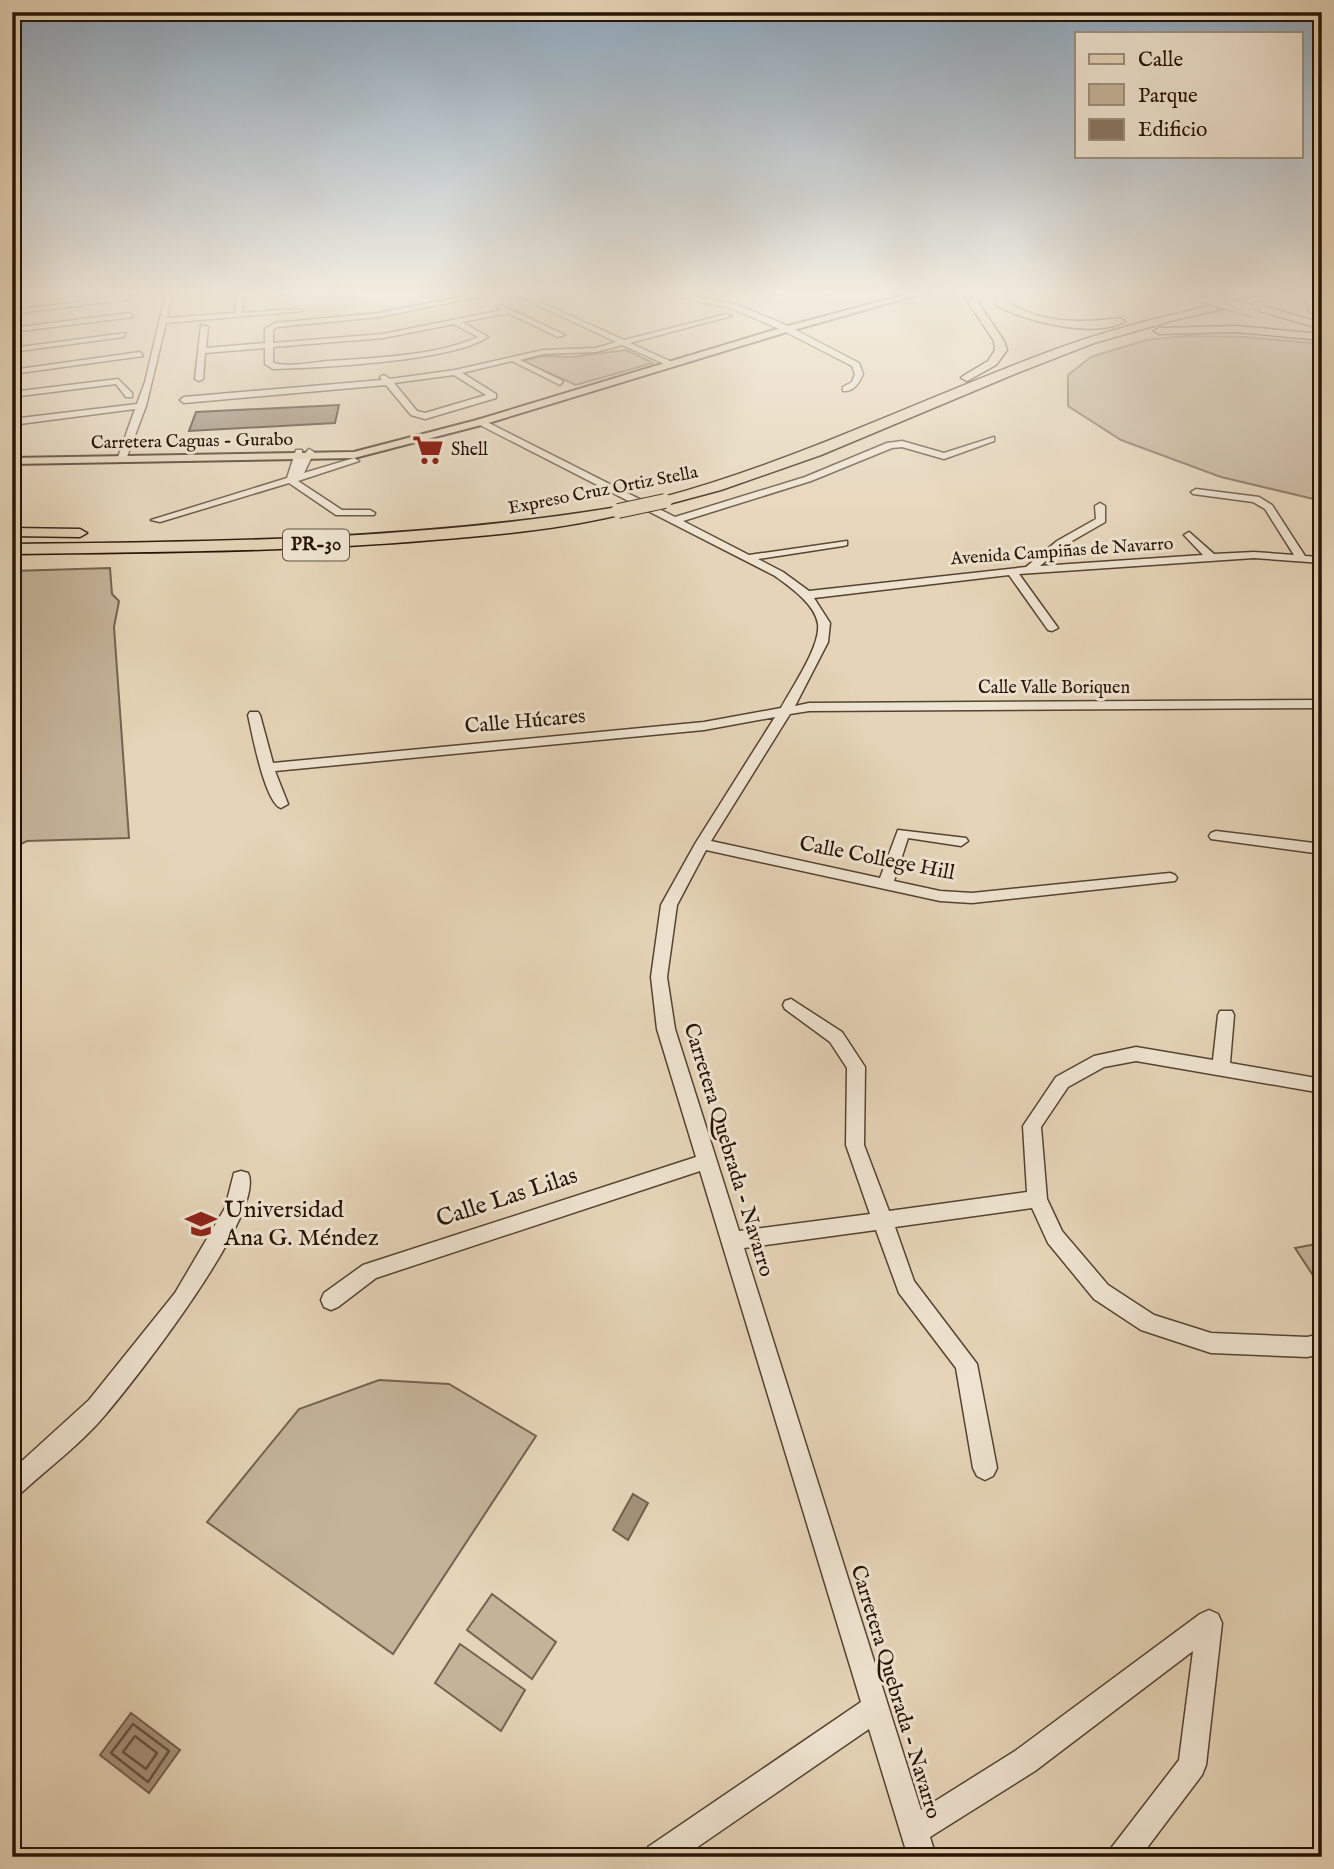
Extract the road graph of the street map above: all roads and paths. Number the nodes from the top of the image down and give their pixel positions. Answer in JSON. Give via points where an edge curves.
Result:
{"nodes":[{"id":1,"x":148,"y":379,"type":"edge"},
{"id":2,"x":385,"y":379,"type":"edge"},
{"id":3,"x":406,"y":379,"type":"edge"},
{"id":4,"x":466,"y":379,"type":"edge"},
{"id":5,"x":553,"y":379,"type":"edge"},
{"id":6,"x":624,"y":379,"type":"edge"},
{"id":7,"x":857,"y":379,"type":"edge"},
{"id":8,"x":962,"y":379,"type":"edge"},
{"id":9,"x":973,"y":379,"type":"edge"},
{"id":10,"x":995,"y":379,"type":"edge"},
{"id":11,"x":387,"y":382,"type":"junction"},
{"id":12,"x":560,"y":383,"type":"dead end"},
{"id":13,"x":846,"y":388,"type":"dead end"},
{"id":14,"x":54,"y":390,"type":"junction"},
{"id":15,"x":12,"y":395,"type":"edge"},
{"id":16,"x":129,"y":395,"type":"dead end"},
{"id":17,"x":935,"y":395,"type":"junction"},
{"id":18,"x":184,"y":400,"type":"dead end"},
{"id":19,"x":142,"y":405,"type":"junction"},
{"id":20,"x":57,"y":410,"type":"dead end"},
{"id":21,"x":12,"y":422,"type":"edge"},
{"id":22,"x":481,"y":422,"type":"junction"},
{"id":23,"x":991,"y":439,"type":"dead end"},
{"id":24,"x":371,"y":450,"type":"junction"},
{"id":25,"x":123,"y":457,"type":"junction"},
{"id":26,"x":302,"y":458,"type":"junction"},
{"id":27,"x":12,"y":459,"type":"edge"},
{"id":28,"x":354,"y":461,"type":"dead end"},
{"id":29,"x":291,"y":480,"type":"junction"},
{"id":30,"x":1196,"y":492,"type":"dead end"},
{"id":31,"x":659,"y":498,"type":"junction"},
{"id":32,"x":1100,"y":506,"type":"dead end"},
{"id":33,"x":370,"y":513,"type":"dead end"},
{"id":34,"x":156,"y":520,"type":"dead end"},
{"id":35,"x":673,"y":521,"type":"junction"},
{"id":36,"x":12,"y":532,"type":"edge"},
{"id":37,"x":1189,"y":535,"type":"dead end"},
{"id":38,"x":12,"y":540,"type":"edge"},
{"id":39,"x":131,"y":543,"type":"junction"},
{"id":40,"x":843,"y":543,"type":"dead end"},
{"id":41,"x":12,"y":549,"type":"edge"},
{"id":42,"x":12,"y":557,"type":"edge"},
{"id":43,"x":747,"y":558,"type":"junction"},
{"id":44,"x":1212,"y":558,"type":"junction"},
{"id":45,"x":1301,"y":558,"type":"junction"},
{"id":46,"x":1322,"y":560,"type":"edge"},
{"id":47,"x":1029,"y":570,"type":"junction"},
{"id":48,"x":1012,"y":572,"type":"junction"},
{"id":49,"x":807,"y":595,"type":"junction"},
{"id":50,"x":1052,"y":628,"type":"dead end"},
{"id":51,"x":1322,"y":704,"type":"edge"},
{"id":52,"x":786,"y":710,"type":"junction"},
{"id":53,"x":254,"y":715,"type":"dead end"},
{"id":54,"x":267,"y":768,"type":"junction"},
{"id":55,"x":281,"y":804,"type":"dead end"},
{"id":56,"x":1216,"y":836,"type":"dead end"},
{"id":57,"x":961,"y":841,"type":"dead end"},
{"id":58,"x":702,"y":844,"type":"junction"},
{"id":59,"x":1322,"y":849,"type":"edge"},
{"id":60,"x":1170,"y":878,"type":"dead end"},
{"id":61,"x":885,"y":884,"type":"junction"},
{"id":62,"x":790,"y":1004,"type":"dead end"},
{"id":63,"x":1226,"y":1015,"type":"dead end"},
{"id":64,"x":1221,"y":1067,"type":"junction"},
{"id":65,"x":1322,"y":1086,"type":"edge"},
{"id":66,"x":707,"y":1161,"type":"junction"},
{"id":67,"x":242,"y":1179,"type":"dead end"},
{"id":68,"x":1037,"y":1199,"type":"junction"},
{"id":69,"x":881,"y":1219,"type":"junction"},
{"id":70,"x":733,"y":1241,"type":"junction"},
{"id":71,"x":331,"y":1300,"type":"dead end"},
{"id":72,"x":1322,"y":1344,"type":"edge"},
{"id":73,"x":985,"y":1468,"type":"dead end"},
{"id":74,"x":12,"y":1486,"type":"edge"},
{"id":75,"x":876,"y":1708,"type":"junction"},
{"id":76,"x":918,"y":1844,"type":"edge"},
{"id":77,"x":658,"y":1857,"type":"edge"},
{"id":78,"x":1122,"y":1857,"type":"edge"}],
"edges":[{"from":1,"to":19,"type":"street"},
{"from":2,"to":11,"type":"street"},
{"from":3,"to":11,"type":"street"},
{"from":4,"to":11,"type":"street","via":[[493,396],[425,416],[414,413]]},
{"from":5,"to":12,"type":"street"},
{"from":6,"to":22,"type":"main road","name":"Carretera Caguas - Gurabo"},
{"from":7,"to":13,"type":"street"},
{"from":8,"to":17,"type":"highway"},
{"from":9,"to":17,"type":"highway","name":"Expreso Cruz Ortiz Stella","number":"PR-30"},
{"from":10,"to":31,"type":"highway","name":"Expreso Cruz Ortiz Stella","number":"PR-30","via":[[785,466]]},
{"from":11,"to":18,"type":"street"},
{"from":14,"to":15,"type":"street"},
{"from":14,"to":16,"type":"street","via":[[118,381]]},
{"from":14,"to":20,"type":"street"},
{"from":17,"to":31,"type":"highway","name":"Expreso Cruz Ortiz Stella","number":"PR-30","via":[[780,457]]},
{"from":19,"to":21,"type":"street"},
{"from":19,"to":25,"type":"street"},
{"from":22,"to":24,"type":"main road","name":"Carretera Caguas - Gurabo"},
{"from":22,"to":35,"type":"street","name":"Carretera Quebrada - Navarro"},
{"from":23,"to":35,"type":"street","via":[[944,456],[890,445],[808,479]]},
{"from":24,"to":26,"type":"main road","name":"Carretera Caguas - Gurabo"},
{"from":24,"to":26,"type":"main road","name":"Carretera Caguas - Gurabo","via":[[354,456]]},
{"from":25,"to":26,"type":"main road","name":"Carretera Caguas - Gurabo"},
{"from":25,"to":27,"type":"main road","name":"Carretera Caguas - Gurabo"},
{"from":26,"to":29,"type":"street","via":[[299,474]]},
{"from":28,"to":29,"type":"street"},
{"from":29,"to":33,"type":"street","via":[[340,513]]},
{"from":29,"to":34,"type":"street"},
{"from":30,"to":45,"type":"street","via":[[1256,499],[1269,507]]},
{"from":31,"to":39,"type":"highway","name":"Expreso Cruz Ortiz Stella","number":"PR-30","bridge":true,"via":[[513,529],[379,542]]},
{"from":32,"to":47,"type":"street","via":[[1101,520],[1061,542]]},
{"from":35,"to":43,"type":"street","name":"Carretera Quebrada - Navarro"},
{"from":36,"to":39,"type":"highway","via":[[101,534]]},
{"from":37,"to":44,"type":"street"},
{"from":38,"to":39,"type":"highway","name":"Expreso Cruz Ortiz Stella","number":"PR-30"},
{"from":39,"to":41,"type":"highway","name":"Expreso Cruz Ortiz Stella","number":"PR-30"},
{"from":39,"to":42,"type":"highway","via":[[89,553]]},
{"from":40,"to":43,"type":"street"},
{"from":43,"to":49,"type":"street","name":"Carretera Quebrada - Navarro"},
{"from":44,"to":45,"type":"street","name":"Avenida Campiñas de Navarro"},
{"from":44,"to":47,"type":"street","name":"Avenida Campiñas de Navarro"},
{"from":45,"to":46,"type":"street","name":"Avenida Campiñas de Navarro"},
{"from":47,"to":48,"type":"street","name":"Avenida Campiñas de Navarro"},
{"from":48,"to":49,"type":"street","name":"Avenida Campiñas de Navarro"},
{"from":48,"to":50,"type":"street"},
{"from":49,"to":52,"type":"street","name":"Carretera Quebrada - Navarro","via":[[824,623],[822,642]]},
{"from":51,"to":52,"type":"street","name":"Calle Valle Boriquen"},
{"from":52,"to":54,"type":"street","name":"Calle Húcares","via":[[704,726]]},
{"from":52,"to":58,"type":"street","name":"Carretera Quebrada - Navarro"},
{"from":53,"to":54,"type":"street"},
{"from":54,"to":55,"type":"street"},
{"from":56,"to":59,"type":"street"},
{"from":57,"to":61,"type":"street","via":[[903,833]]},
{"from":58,"to":61,"type":"street","name":"Calle College Hill"},
{"from":58,"to":66,"type":"street","name":"Carretera Quebrada - Navarro","via":[[669,905],[659,976],[666,1029]]},
{"from":60,"to":61,"type":"street","name":"Calle College Hill","via":[[972,898]]},
{"from":62,"to":69,"type":"street","via":[[836,1037],[856,1067],[855,1146]]},
{"from":63,"to":64,"type":"street"},
{"from":64,"to":65,"type":"street"},
{"from":64,"to":68,"type":"street","via":[[1136,1054],[1100,1061],[1062,1082],[1032,1126]]},
{"from":66,"to":70,"type":"street","name":"Carretera Quebrada - Navarro"},
{"from":66,"to":71,"type":"street","name":"Calle Las Lilas","via":[[370,1271]]},
{"from":67,"to":74,"type":"street","via":[[234,1210],[182,1300],[97,1408]]},
{"from":68,"to":69,"type":"street"},
{"from":68,"to":72,"type":"street","via":[[1055,1237],[1101,1292],[1148,1323],[1211,1343]]},
{"from":69,"to":70,"type":"street"},
{"from":69,"to":73,"type":"street","via":[[906,1286],[966,1364]]},
{"from":70,"to":75,"type":"street","name":"Carretera Quebrada - Navarro"},
{"from":75,"to":76,"type":"street","name":"Carretera Quebrada - Navarro"},
{"from":75,"to":77,"type":"street"},
{"from":76,"to":78,"type":"street","via":[[1209,1623],[1192,1765]]}]}
